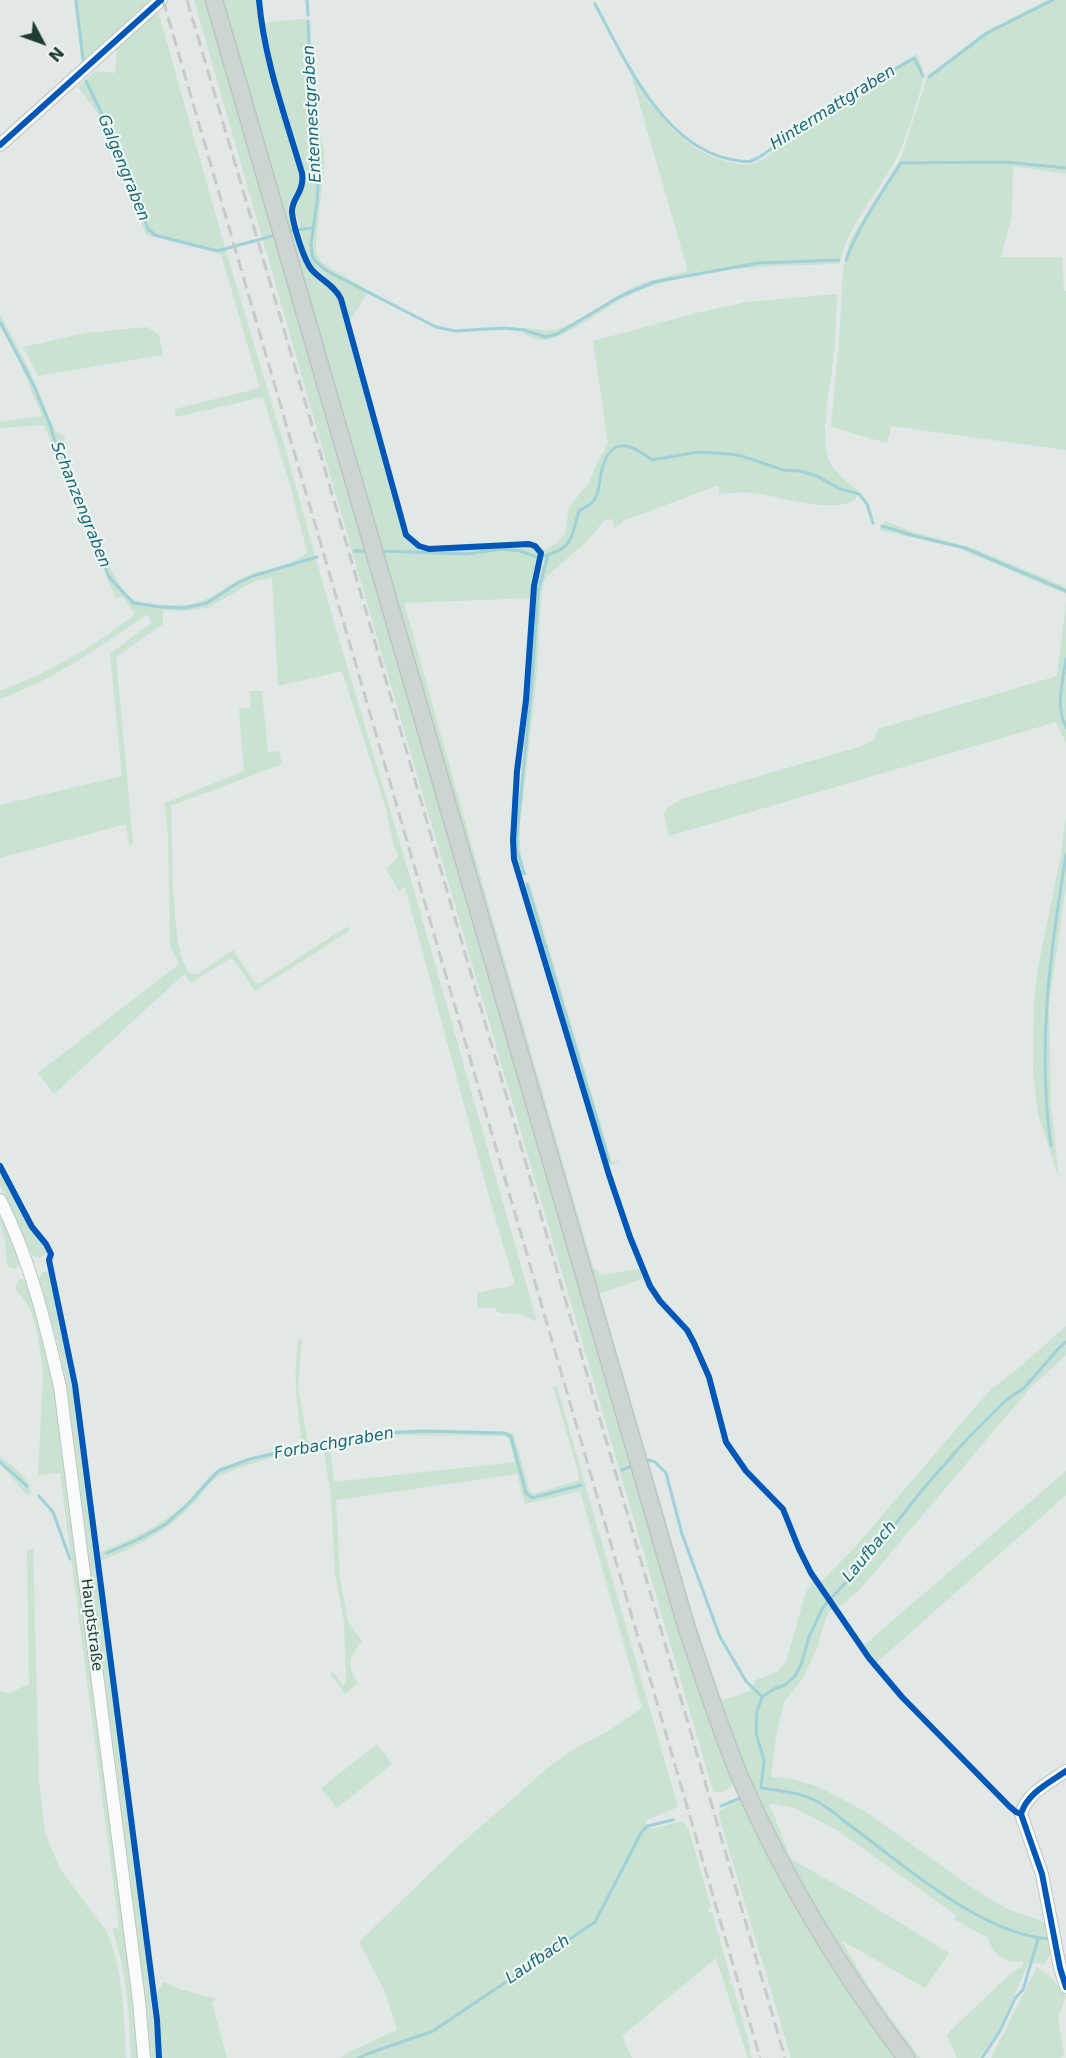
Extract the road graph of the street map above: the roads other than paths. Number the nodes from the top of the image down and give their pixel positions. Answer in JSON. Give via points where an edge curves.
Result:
{"nodes":[{"id":1,"x":161,"y":0,"type":"edge"},
{"id":2,"x":214,"y":0,"type":"edge"},
{"id":3,"x":0,"y":145,"type":"edge"},
{"id":4,"x":0,"y":1200,"type":"edge"},
{"id":5,"x":1066,"y":1771,"type":"edge"},
{"id":6,"x":1066,"y":1987,"type":"edge"},
{"id":7,"x":144,"y":2058,"type":"edge"},
{"id":8,"x":906,"y":2058,"type":"edge"}],
"edges":[{"from":1,"to":3,"type":"street"},
{"from":2,"to":8,"type":"main road","via":[[681,1607],[714,1709],[742,1781],[800,1899],[877,2020]]},
{"from":4,"to":7,"type":"street","name":"Hauptstraße","via":[[30,1269],[60,1387]]},
{"from":5,"to":6,"type":"street","via":[[1034,1793],[1021,1814],[1042,1874]]}]}
